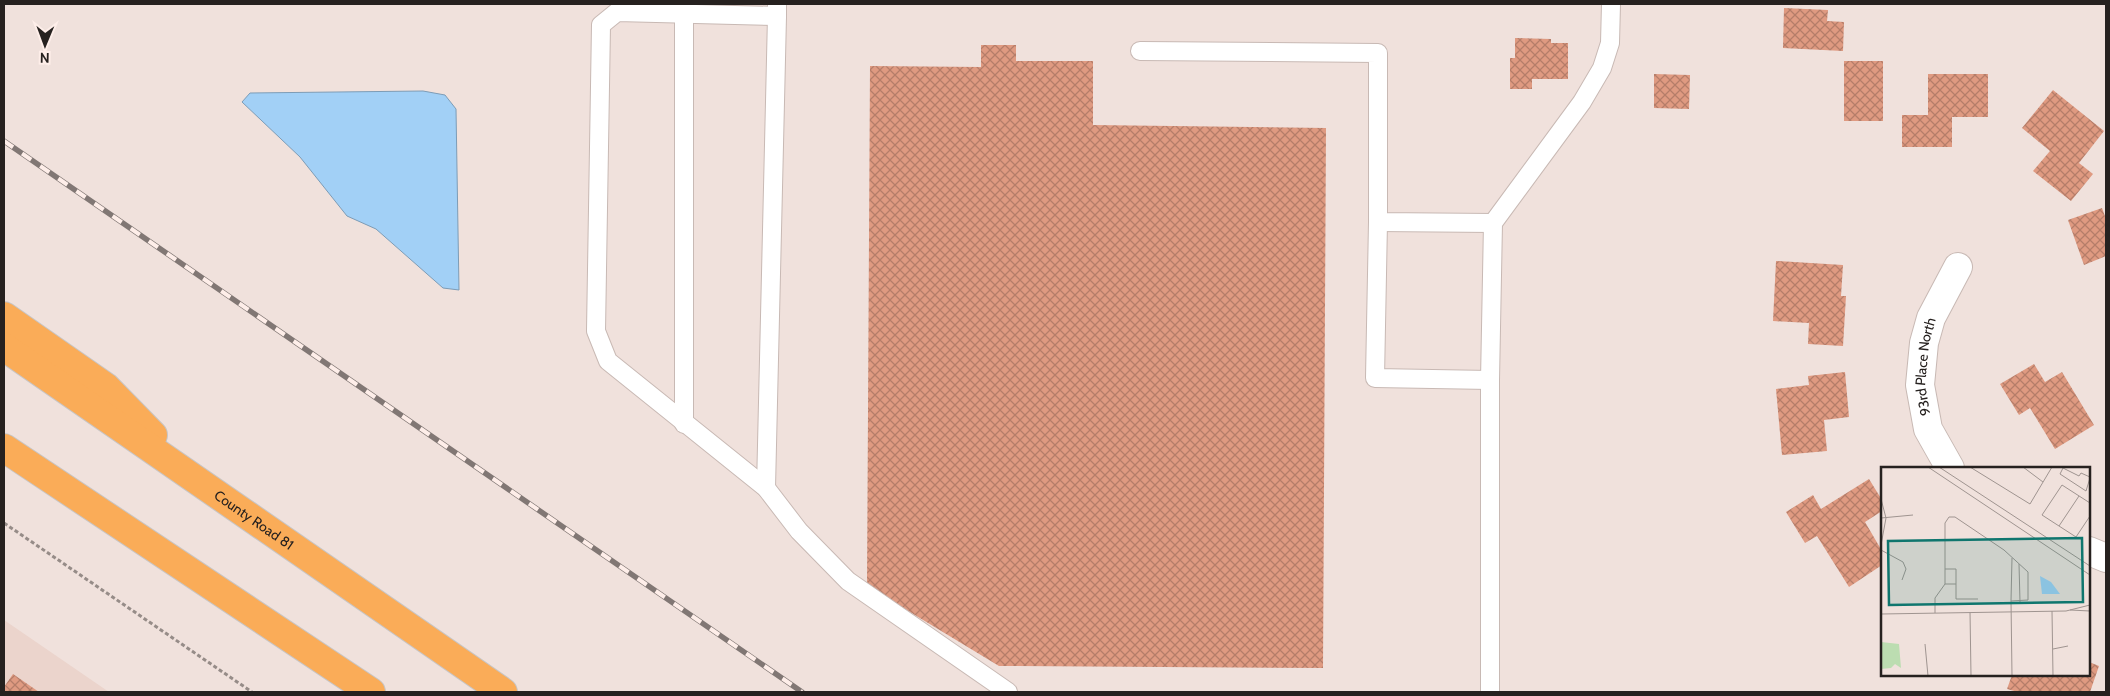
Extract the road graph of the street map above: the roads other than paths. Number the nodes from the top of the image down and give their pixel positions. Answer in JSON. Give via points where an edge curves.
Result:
{"nodes":[{"id":1,"x":1611,"y":4,"type":"edge"},
{"id":2,"x":777,"y":10,"type":"edge"},
{"id":3,"x":684,"y":14,"type":"junction"},
{"id":4,"x":1140,"y":51,"type":"dead end"},
{"id":5,"x":1378,"y":222,"type":"junction"},
{"id":6,"x":1493,"y":223,"type":"junction"},
{"id":7,"x":1958,"y":267,"type":"dead end"},
{"id":8,"x":4,"y":316,"type":"edge"},
{"id":9,"x":4,"y":348,"type":"edge"},
{"id":10,"x":1490,"y":380,"type":"junction"},
{"id":11,"x":684,"y":424,"type":"junction"},
{"id":12,"x":4,"y":448,"type":"edge"},
{"id":13,"x":4,"y":467,"type":"edge"},
{"id":14,"x":1949,"y":467,"type":"edge"},
{"id":15,"x":196,"y":479,"type":"junction"},
{"id":16,"x":766,"y":488,"type":"junction"},
{"id":17,"x":93,"y":508,"type":"junction"},
{"id":18,"x":2090,"y":551,"type":"edge"},
{"id":19,"x":2106,"y":558,"type":"edge"},
{"id":20,"x":371,"y":692,"type":"edge"},
{"id":21,"x":503,"y":692,"type":"edge"},
{"id":22,"x":1008,"y":692,"type":"edge"},
{"id":23,"x":1490,"y":692,"type":"edge"}],
"edges":[{"from":1,"to":6,"type":"lane","via":[[1610,43],[1602,68],[1582,102]]},
{"from":2,"to":3,"type":"lane"},
{"from":2,"to":16,"type":"lane"},
{"from":3,"to":11,"type":"lane"},
{"from":3,"to":11,"type":"lane","via":[[617,12],[601,25],[596,331],[608,361]]},
{"from":4,"to":5,"type":"lane","via":[[1378,53]]},
{"from":5,"to":6,"type":"lane"},
{"from":5,"to":10,"type":"lane","via":[[1376,378]]},
{"from":6,"to":10,"type":"lane"},
{"from":7,"to":14,"type":"street","name":"93rd Place North","via":[[1931,318],[1924,344],[1920,385],[1928,429]]},
{"from":8,"to":15,"type":"highway","via":[[106,387]]},
{"from":9,"to":15,"type":"highway","name":"County Road 81"},
{"from":10,"to":23,"type":"lane"},
{"from":11,"to":16,"type":"lane"},
{"from":12,"to":17,"type":"highway"},
{"from":13,"to":17,"type":"highway"},
{"from":15,"to":21,"type":"highway","name":"County Road 81"},
{"from":16,"to":22,"type":"lane","via":[[799,531],[848,581]]},
{"from":17,"to":20,"type":"highway"},
{"from":18,"to":19,"type":"street"}]}
